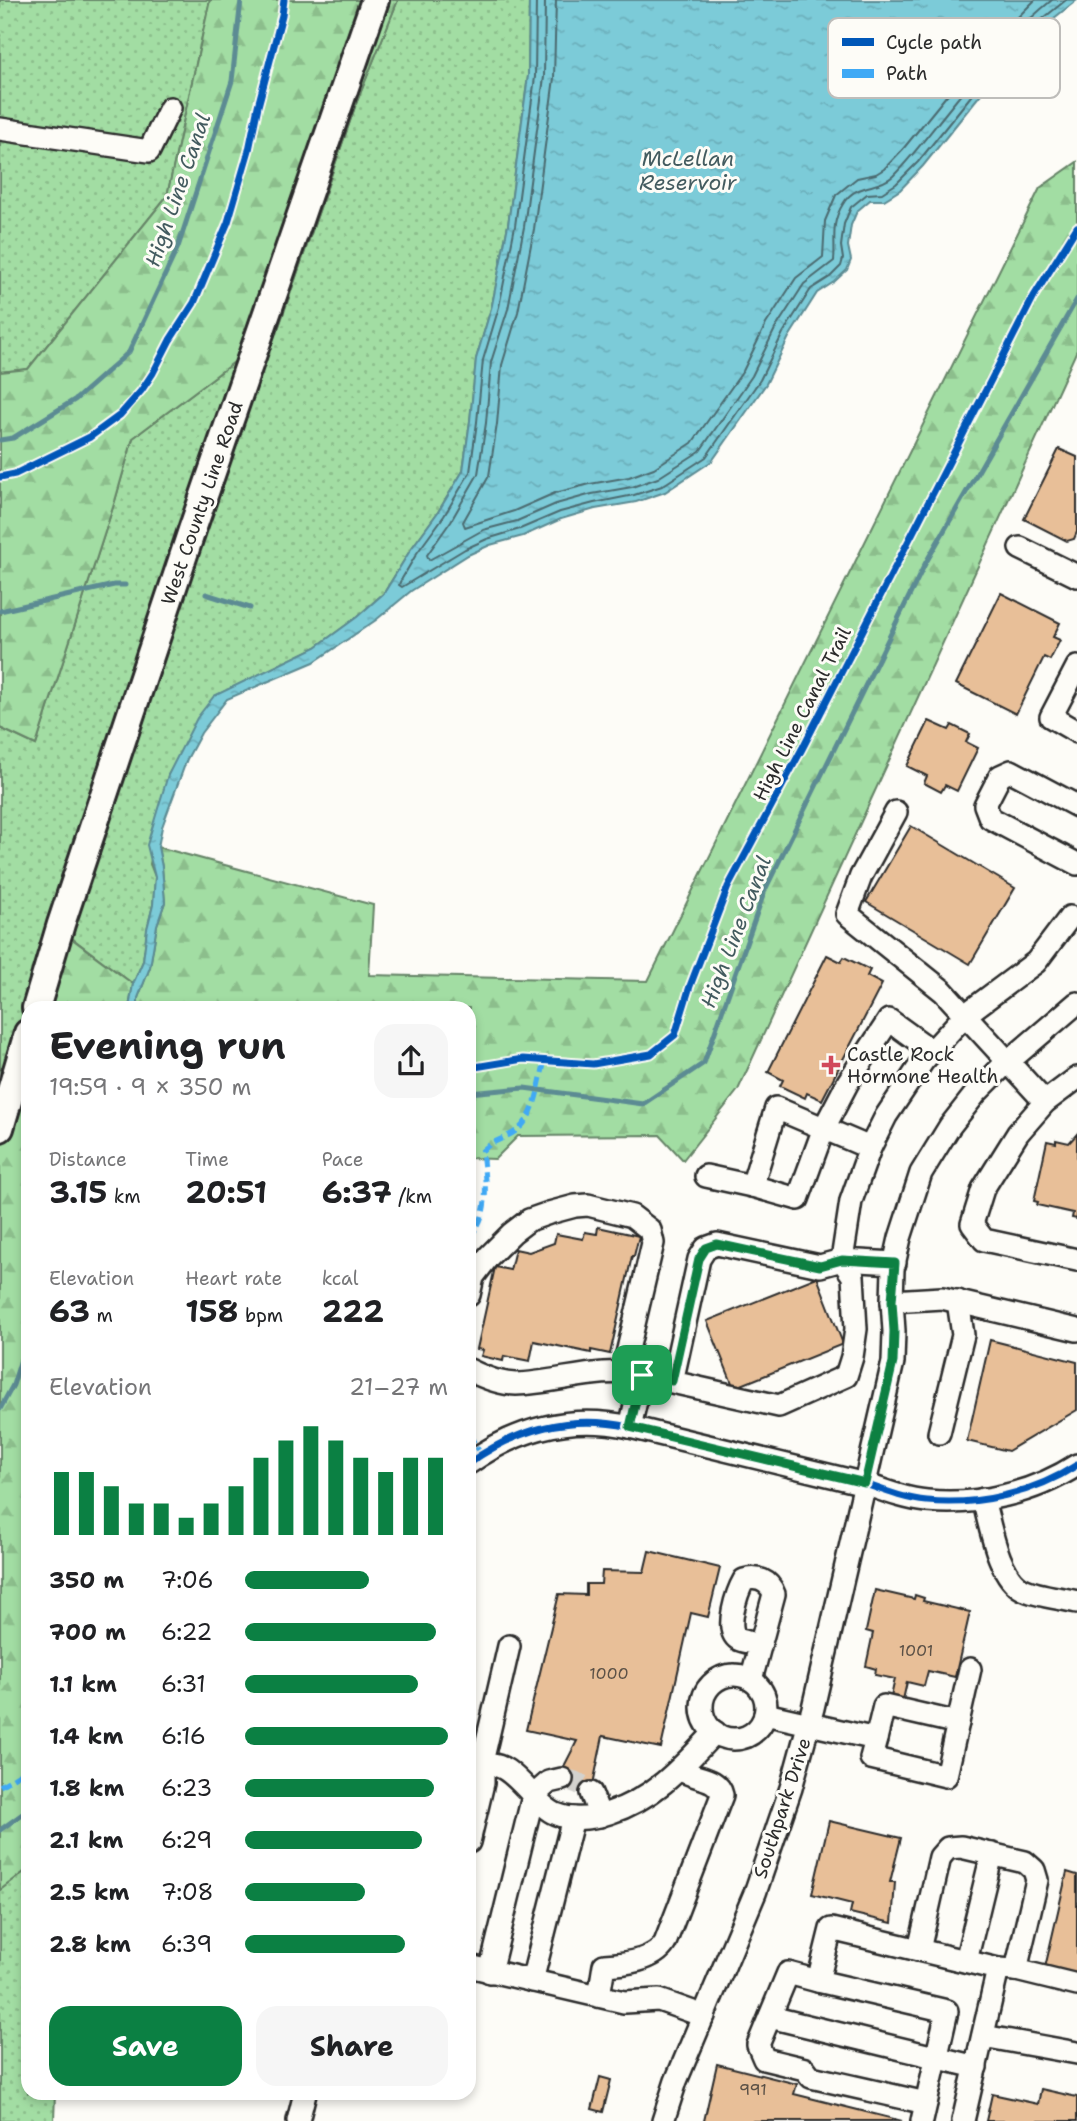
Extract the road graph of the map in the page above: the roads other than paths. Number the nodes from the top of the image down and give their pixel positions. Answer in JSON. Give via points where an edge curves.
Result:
{"nodes":[{"id":1,"x":375,"y":0,"type":"edge"},
{"id":2,"x":170,"y":108,"type":"dead end"},
{"id":3,"x":0,"y":129,"type":"edge"},
{"id":4,"x":1020,"y":548,"type":"dead end"},
{"id":5,"x":1077,"y":576,"type":"edge"},
{"id":6,"x":1077,"y":667,"type":"edge"},
{"id":7,"x":1077,"y":732,"type":"edge"},
{"id":8,"x":1077,"y":806,"type":"edge"},
{"id":9,"x":896,"y":812,"type":"dead end"},
{"id":10,"x":1077,"y":864,"type":"edge"},
{"id":11,"x":1070,"y":917,"type":"dead end"},
{"id":12,"x":38,"y":1001,"type":"edge"},
{"id":13,"x":1077,"y":1003,"type":"edge"},
{"id":14,"x":965,"y":1015,"type":"junction"},
{"id":15,"x":932,"y":1051,"type":"junction"},
{"id":16,"x":21,"y":1057,"type":"edge"},
{"id":17,"x":1007,"y":1062,"type":"junction"},
{"id":18,"x":1077,"y":1077,"type":"edge"},
{"id":19,"x":1045,"y":1102,"type":"junction"},
{"id":20,"x":0,"y":1128,"type":"edge"},
{"id":21,"x":824,"y":1128,"type":"junction"},
{"id":22,"x":870,"y":1148,"type":"junction"},
{"id":23,"x":706,"y":1176,"type":"dead end"},
{"id":24,"x":752,"y":1186,"type":"junction"},
{"id":25,"x":842,"y":1260,"type":"junction"},
{"id":26,"x":1077,"y":1260,"type":"edge"},
{"id":27,"x":895,"y":1263,"type":"junction"},
{"id":28,"x":476,"y":1273,"type":"edge"},
{"id":29,"x":892,"y":1301,"type":"junction"},
{"id":30,"x":958,"y":1301,"type":"junction"},
{"id":31,"x":1077,"y":1330,"type":"edge"},
{"id":32,"x":633,"y":1373,"type":"junction"},
{"id":33,"x":476,"y":1374,"type":"edge"},
{"id":34,"x":672,"y":1381,"type":"junction"},
{"id":35,"x":630,"y":1427,"type":"junction"},
{"id":36,"x":940,"y":1433,"type":"dead end"},
{"id":37,"x":476,"y":1459,"type":"edge"},
{"id":38,"x":1077,"y":1465,"type":"edge"},
{"id":39,"x":865,"y":1483,"type":"junction"},
{"id":40,"x":983,"y":1499,"type":"junction"},
{"id":41,"x":1077,"y":1602,"type":"edge"},
{"id":42,"x":760,"y":1645,"type":"dead end"},
{"id":43,"x":509,"y":1646,"type":"dead end"},
{"id":44,"x":970,"y":1669,"type":"dead end"},
{"id":45,"x":751,"y":1680,"type":"junction"},
{"id":46,"x":765,"y":1714,"type":"junction"},
{"id":47,"x":958,"y":1723,"type":"junction"},
{"id":48,"x":808,"y":1725,"type":"junction"},
{"id":49,"x":715,"y":1732,"type":"junction"},
{"id":50,"x":876,"y":1740,"type":"junction"},
{"id":51,"x":483,"y":1767,"type":"junction"},
{"id":52,"x":678,"y":1769,"type":"junction"},
{"id":53,"x":562,"y":1779,"type":"dead end"},
{"id":54,"x":591,"y":1793,"type":"tunnel mouth"},
{"id":55,"x":533,"y":1796,"type":"junction"},
{"id":56,"x":476,"y":1812,"type":"edge"},
{"id":57,"x":600,"y":1816,"type":"junction"},
{"id":58,"x":573,"y":1818,"type":"junction"},
{"id":59,"x":992,"y":1854,"type":"junction"},
{"id":60,"x":919,"y":1950,"type":"junction"},
{"id":61,"x":967,"y":1961,"type":"junction"},
{"id":62,"x":476,"y":1968,"type":"edge"},
{"id":63,"x":1007,"y":1969,"type":"junction"},
{"id":64,"x":490,"y":1972,"type":"junction"},
{"id":65,"x":532,"y":1981,"type":"junction"},
{"id":66,"x":818,"y":1981,"type":"junction"},
{"id":67,"x":1077,"y":1985,"type":"edge"},
{"id":68,"x":599,"y":1996,"type":"junction"},
{"id":69,"x":704,"y":2016,"type":"junction"},
{"id":70,"x":770,"y":2017,"type":"junction"},
{"id":71,"x":983,"y":2036,"type":"junction"},
{"id":72,"x":1077,"y":2053,"type":"edge"},
{"id":73,"x":936,"y":2057,"type":"junction"},
{"id":74,"x":976,"y":2067,"type":"junction"},
{"id":75,"x":302,"y":2100,"type":"edge"},
{"id":76,"x":924,"y":2112,"type":"edge"},
{"id":77,"x":298,"y":2121,"type":"edge"},
{"id":78,"x":663,"y":2121,"type":"edge"},
{"id":79,"x":963,"y":2121,"type":"edge"}],
"edges":[{"from":1,"to":12,"type":"main road","name":"West County Line Road","via":[[192,530]]},
{"from":2,"to":3,"type":"street","via":[[149,151]]},
{"from":4,"to":5,"type":"street"},
{"from":6,"to":7,"type":"street","via":[[1051,717]]},
{"from":8,"to":10,"type":"street","via":[[1010,771],[1000,776],[985,805],[990,818]]},
{"from":9,"to":14,"type":"street","via":[[861,876],[848,915],[943,991]]},
{"from":11,"to":14,"type":"street","via":[[1036,962]]},
{"from":13,"to":17,"type":"street","name":"Southpark Drive"},
{"from":14,"to":15,"type":"street"},
{"from":14,"to":17,"type":"street"},
{"from":15,"to":21,"type":"street","via":[[889,1020]]},
{"from":15,"to":22,"type":"street","via":[[886,1116]]},
{"from":16,"to":20,"type":"main road"},
{"from":17,"to":19,"type":"street"},
{"from":17,"to":27,"type":"street","name":"Southpark Drive","via":[[976,1093],[927,1163]]},
{"from":18,"to":19,"type":"street"},
{"from":19,"to":26,"type":"street","via":[[1018,1133],[983,1189],[972,1224],[984,1240]]},
{"from":21,"to":22,"type":"street"},
{"from":21,"to":24,"type":"street","via":[[798,1199]]},
{"from":21,"to":24,"type":"street","via":[[776,1108]]},
{"from":22,"to":25,"type":"street","via":[[851,1201]]},
{"from":23,"to":24,"type":"street"},
{"from":25,"to":27,"type":"street"},
{"from":25,"to":34,"type":"street","via":[[820,1266],[717,1244],[706,1248],[699,1259]]},
{"from":25,"to":34,"type":"street","via":[[853,1276],[856,1329],[846,1376],[779,1406]]},
{"from":27,"to":29,"type":"street","name":"Southpark Drive"},
{"from":28,"to":32,"type":"street","via":[[529,1220],[588,1205],[632,1216],[650,1230],[653,1243]]},
{"from":29,"to":30,"type":"street"},
{"from":29,"to":39,"type":"street","name":"Southpark Drive","via":[[893,1362]]},
{"from":30,"to":31,"type":"street"},
{"from":30,"to":36,"type":"street","via":[[963,1335]]},
{"from":32,"to":33,"type":"street","via":[[514,1384]]},
{"from":32,"to":34,"type":"street"},
{"from":32,"to":35,"type":"street"},
{"from":35,"to":37,"type":"street","via":[[594,1422],[542,1426]]},
{"from":35,"to":39,"type":"street"},
{"from":38,"to":40,"type":"street","via":[[1027,1489]]},
{"from":39,"to":40,"type":"street","via":[[928,1501]]},
{"from":39,"to":48,"type":"street","name":"Southpark Drive"},
{"from":40,"to":41,"type":"street","via":[[1002,1565],[1011,1580],[1023,1589]]},
{"from":42,"to":45,"type":"street"},
{"from":43,"to":51,"type":"street"},
{"from":44,"to":47,"type":"street"},
{"from":45,"to":46,"type":"street","via":[[764,1695]]},
{"from":45,"to":49,"type":"street","via":[[730,1675],[711,1684],[702,1703],[707,1724]]},
{"from":46,"to":48,"type":"street"},
{"from":46,"to":49,"type":"street","via":[[754,1732],[744,1737],[734,1739]]},
{"from":47,"to":50,"type":"street","via":[[884,1706]]},
{"from":47,"to":50,"type":"street","via":[[946,1776],[872,1758]]},
{"from":48,"to":50,"type":"street"},
{"from":48,"to":69,"type":"street","name":"Southpark Drive","via":[[755,1893]]},
{"from":49,"to":52,"type":"street"},
{"from":51,"to":55,"type":"street","via":[[501,1767]]},
{"from":51,"to":56,"type":"street"},
{"from":52,"to":57,"type":"street","via":[[655,1791]]},
{"from":52,"to":68,"type":"street","via":[[715,1783],[722,1795],[665,1943],[655,1954],[604,1965]]},
{"from":53,"to":55,"type":"street","via":[[549,1782]]},
{"from":54,"to":57,"type":"street"},
{"from":55,"to":58,"type":"street","via":[[555,1814]]},
{"from":55,"to":64,"type":"street"},
{"from":57,"to":58,"type":"street"},
{"from":58,"to":65,"type":"street"},
{"from":59,"to":60,"type":"street","via":[[961,1847],[948,1848],[940,1857]]},
{"from":59,"to":61,"type":"street"},
{"from":59,"to":63,"type":"street","via":[[1025,1862],[1037,1880]]},
{"from":60,"to":61,"type":"street"},
{"from":60,"to":66,"type":"street","via":[[831,1929]]},
{"from":61,"to":63,"type":"street"},
{"from":62,"to":64,"type":"street"},
{"from":63,"to":67,"type":"street"},
{"from":63,"to":71,"type":"street"},
{"from":64,"to":65,"type":"street"},
{"from":65,"to":68,"type":"street"},
{"from":66,"to":70,"type":"street","via":[[788,1973]]},
{"from":66,"to":73,"type":"street","via":[[947,2011]]},
{"from":68,"to":69,"type":"street","via":[[624,2002],[659,2000]]},
{"from":69,"to":78,"type":"street","name":"Southpark Drive"},
{"from":70,"to":73,"type":"street"},
{"from":70,"to":76,"type":"street","via":[[758,2045],[764,2059]]},
{"from":71,"to":72,"type":"street"},
{"from":71,"to":74,"type":"street"},
{"from":73,"to":74,"type":"street"},
{"from":73,"to":76,"type":"street"},
{"from":74,"to":79,"type":"street"},
{"from":75,"to":77,"type":"street"}]}
